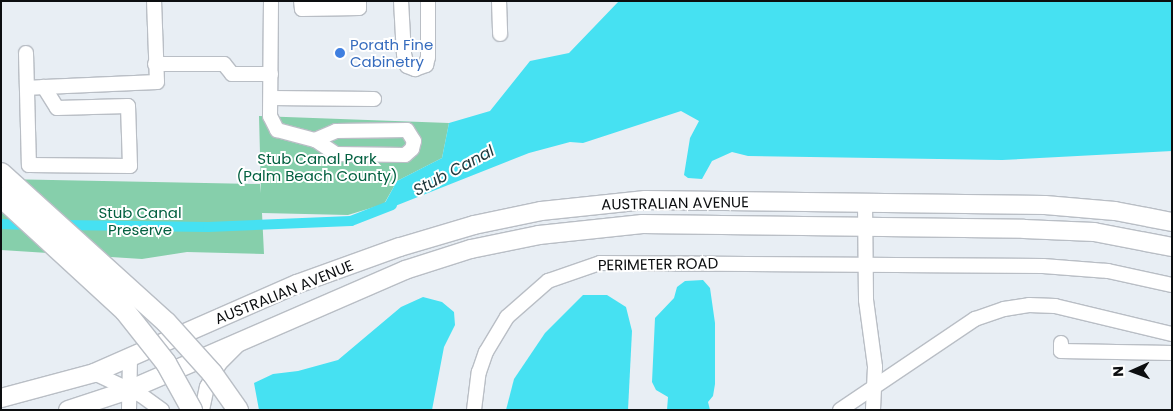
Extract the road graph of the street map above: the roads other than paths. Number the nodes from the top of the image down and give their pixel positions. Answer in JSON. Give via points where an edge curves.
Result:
{"nodes":[{"id":1,"x":154,"y":1,"type":"edge"},
{"id":2,"x":271,"y":1,"type":"edge"},
{"id":3,"x":302,"y":1,"type":"edge"},
{"id":4,"x":359,"y":1,"type":"edge"},
{"id":5,"x":401,"y":1,"type":"edge"},
{"id":6,"x":428,"y":1,"type":"edge"},
{"id":7,"x":499,"y":1,"type":"edge"},
{"id":8,"x":500,"y":34,"type":"dead end"},
{"id":9,"x":26,"y":53,"type":"dead end"},
{"id":10,"x":155,"y":64,"type":"junction"},
{"id":11,"x":271,"y":74,"type":"junction"},
{"id":12,"x":44,"y":87,"type":"junction"},
{"id":13,"x":27,"y":88,"type":"junction"},
{"id":14,"x":270,"y":98,"type":"junction"},
{"id":15,"x":374,"y":99,"type":"dead end"},
{"id":16,"x":315,"y":140,"type":"junction"},
{"id":17,"x":1,"y":173,"type":"edge"},
{"id":18,"x":1,"y":197,"type":"edge"},
{"id":19,"x":865,"y":203,"type":"junction"},
{"id":20,"x":1172,"y":222,"type":"edge"},
{"id":21,"x":866,"y":227,"type":"junction"},
{"id":22,"x":1172,"y":247,"type":"edge"},
{"id":23,"x":866,"y":265,"type":"junction"},
{"id":24,"x":1172,"y":285,"type":"edge"},
{"id":25,"x":1172,"y":334,"type":"edge"},
{"id":26,"x":247,"y":337,"type":"junction"},
{"id":27,"x":1061,"y":343,"type":"dead end"},
{"id":28,"x":1172,"y":354,"type":"edge"},
{"id":29,"x":130,"y":359,"type":"junction"},
{"id":30,"x":94,"y":373,"type":"junction"},
{"id":31,"x":876,"y":386,"type":"junction"},
{"id":32,"x":129,"y":390,"type":"junction"},
{"id":33,"x":1,"y":398,"type":"edge"},
{"id":34,"x":68,"y":410,"type":"edge"},
{"id":35,"x":129,"y":410,"type":"edge"},
{"id":36,"x":162,"y":410,"type":"edge"},
{"id":37,"x":192,"y":410,"type":"edge"},
{"id":38,"x":202,"y":410,"type":"edge"},
{"id":39,"x":238,"y":410,"type":"edge"},
{"id":40,"x":474,"y":410,"type":"edge"},
{"id":41,"x":840,"y":410,"type":"edge"},
{"id":42,"x":873,"y":410,"type":"edge"}],
"edges":[{"from":1,"to":10,"type":"street"},
{"from":2,"to":11,"type":"street"},
{"from":3,"to":4,"type":"street","via":[[302,9],[359,8]]},
{"from":5,"to":6,"type":"street","via":[[404,54],[407,66],[416,69],[426,65],[428,57]]},
{"from":7,"to":8,"type":"street"},
{"from":9,"to":13,"type":"street"},
{"from":10,"to":11,"type":"street","via":[[224,64],[232,74]]},
{"from":10,"to":12,"type":"street","via":[[157,82]]},
{"from":11,"to":14,"type":"street"},
{"from":12,"to":13,"type":"street"},
{"from":12,"to":13,"type":"street","via":[[57,108],[128,106],[130,166],[29,165]]},
{"from":14,"to":15,"type":"street"},
{"from":14,"to":16,"type":"street","via":[[270,116],[277,130]]},
{"from":16,"to":16,"type":"street","via":[[336,130],[407,130],[414,141],[412,149],[405,155],[336,154]]},
{"from":17,"to":39,"type":"highway","bridge":true,"via":[[166,322],[212,373]]},
{"from":18,"to":37,"type":"highway","bridge":true,"via":[[125,311],[166,363]]},
{"from":19,"to":20,"type":"main road","name":"AUSTRALIAN AVENUE","via":[[1071,206]]},
{"from":19,"to":21,"type":"street"},
{"from":19,"to":29,"type":"main road","name":"AUSTRALIAN AVENUE","via":[[645,200],[567,207],[508,217],[424,238],[297,284]]},
{"from":21,"to":22,"type":"main road","name":"AUSTRALIAN AVENUE","via":[[1077,231]]},
{"from":21,"to":23,"type":"street"},
{"from":21,"to":26,"type":"main road","name":"AUSTRALIAN AVENUE","via":[[642,224],[539,235],[471,250],[405,270]]},
{"from":23,"to":24,"type":"street","name":"PERIMETER ROAD","via":[[1076,267]]},
{"from":23,"to":31,"type":"street"},
{"from":23,"to":40,"type":"street","name":"PERIMETER ROAD","via":[[600,263],[567,272],[531,293],[495,334],[479,372]]},
{"from":25,"to":31,"type":"street","via":[[1070,308],[1040,304],[1016,306],[975,319]]},
{"from":26,"to":32,"type":"main road","name":"AUSTRALIAN AVENUE"},
{"from":26,"to":38,"type":"street","via":[[220,363],[206,387]]},
{"from":27,"to":28,"type":"street","via":[[1061,351]]},
{"from":29,"to":30,"type":"main road","name":"AUSTRALIAN AVENUE"},
{"from":29,"to":32,"type":"street"},
{"from":30,"to":32,"type":"street"},
{"from":30,"to":33,"type":"main road","name":"AUSTRALIAN AVENUE"},
{"from":31,"to":41,"type":"street"},
{"from":31,"to":42,"type":"street"},
{"from":32,"to":34,"type":"main road","name":"AUSTRALIAN AVENUE"},
{"from":32,"to":35,"type":"street"},
{"from":32,"to":36,"type":"street"}]}
